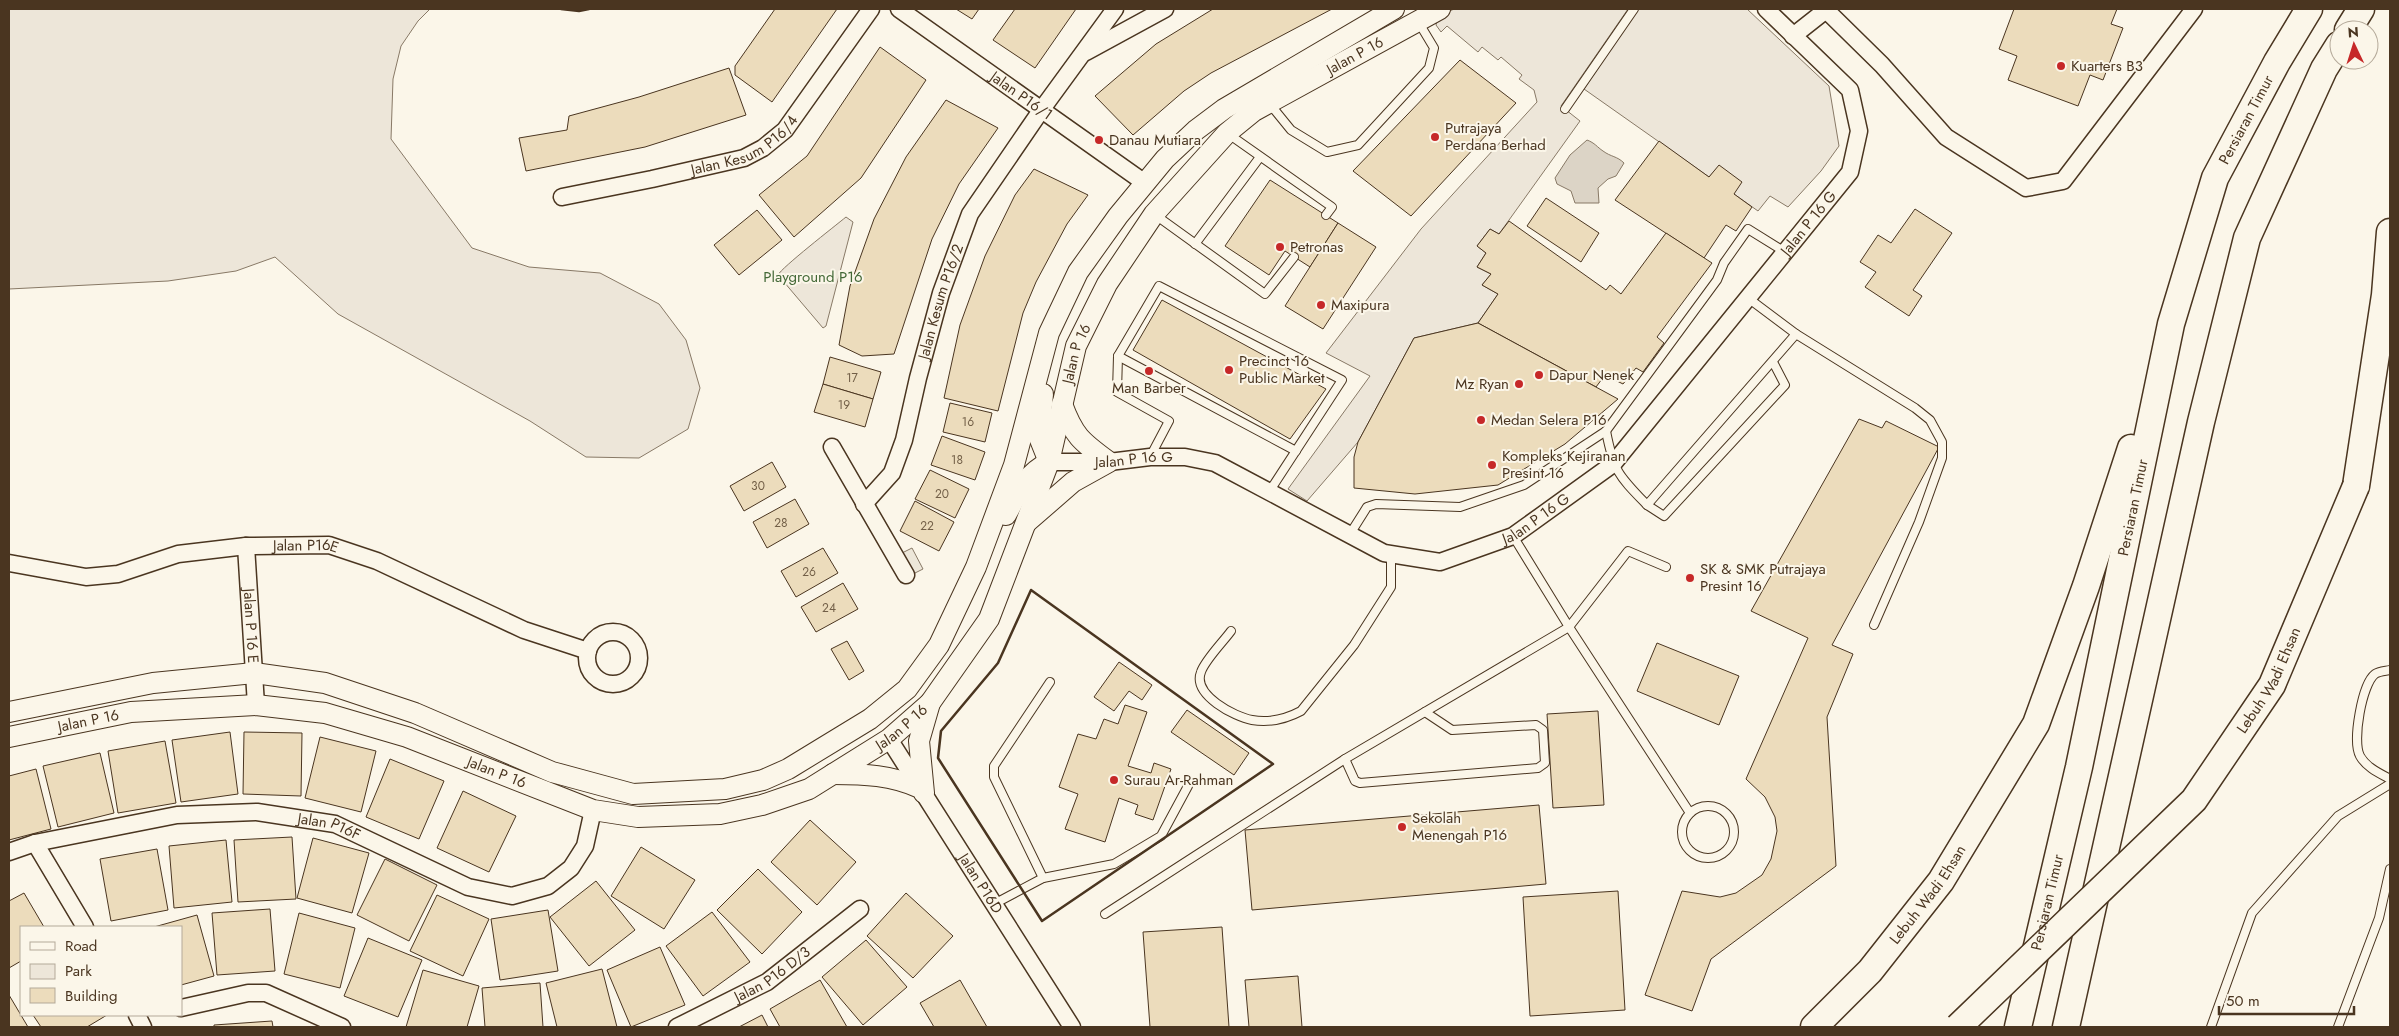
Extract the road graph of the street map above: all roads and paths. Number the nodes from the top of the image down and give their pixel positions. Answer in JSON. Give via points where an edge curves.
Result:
{"nodes":[{"id":1,"x":871,"y":9,"type":"edge"},
{"id":2,"x":899,"y":9,"type":"edge"},
{"id":3,"x":1115,"y":9,"type":"edge"},
{"id":4,"x":1165,"y":9,"type":"edge"},
{"id":5,"x":1394,"y":9,"type":"edge"},
{"id":6,"x":1440,"y":9,"type":"edge"},
{"id":7,"x":1634,"y":9,"type":"edge"},
{"id":8,"x":1766,"y":9,"type":"edge"},
{"id":9,"x":2194,"y":9,"type":"edge"},
{"id":10,"x":2309,"y":9,"type":"edge"},
{"id":11,"x":2361,"y":9,"type":"edge"},
{"id":12,"x":1825,"y":10,"type":"edge"},
{"id":13,"x":2354,"y":20,"type":"edge"},
{"id":14,"x":1418,"y":21,"type":"junction"},
{"id":15,"x":1794,"y":36,"type":"junction"},
{"id":16,"x":1080,"y":55,"type":"junction"},
{"id":17,"x":2329,"y":61,"type":"edge"},
{"id":18,"x":1269,"y":103,"type":"junction"},
{"id":19,"x":1042,"y":109,"type":"junction"},
{"id":20,"x":1565,"y":109,"type":"dead end"},
{"id":21,"x":1228,"y":133,"type":"junction"},
{"id":22,"x":1260,"y":156,"type":"junction"},
{"id":23,"x":1145,"y":183,"type":"junction"},
{"id":24,"x":562,"y":197,"type":"dead end"},
{"id":25,"x":1154,"y":214,"type":"junction"},
{"id":26,"x":1326,"y":215,"type":"dead end"},
{"id":27,"x":2390,"y":232,"type":"edge"},
{"id":28,"x":1195,"y":244,"type":"junction"},
{"id":29,"x":1785,"y":252,"type":"junction"},
{"id":30,"x":1294,"y":257,"type":"dead end"},
{"id":31,"x":1748,"y":298,"type":"junction"},
{"id":32,"x":2171,"y":324,"type":"junction"},
{"id":33,"x":1049,"y":333,"type":"junction"},
{"id":34,"x":1796,"y":334,"type":"junction"},
{"id":35,"x":1118,"y":356,"type":"junction"},
{"id":36,"x":1773,"y":362,"type":"junction"},
{"id":37,"x":1062,"y":404,"type":"junction"},
{"id":38,"x":1606,"y":431,"type":"junction"},
{"id":39,"x":832,"y":447,"type":"dead end"},
{"id":40,"x":1296,"y":451,"type":"junction"},
{"id":41,"x":1150,"y":458,"type":"junction"},
{"id":42,"x":1049,"y":462,"type":"junction"},
{"id":43,"x":1109,"y":462,"type":"junction"},
{"id":44,"x":1613,"y":464,"type":"junction"},
{"id":45,"x":1269,"y":492,"type":"junction"},
{"id":46,"x":864,"y":504,"type":"junction"},
{"id":47,"x":1647,"y":505,"type":"junction"},
{"id":48,"x":1025,"y":524,"type":"junction"},
{"id":49,"x":1350,"y":534,"type":"junction"},
{"id":50,"x":1513,"y":536,"type":"junction"},
{"id":51,"x":246,"y":546,"type":"junction"},
{"id":52,"x":1391,"y":554,"type":"junction"},
{"id":53,"x":9,"y":563,"type":"edge"},
{"id":54,"x":976,"y":567,"type":"junction"},
{"id":55,"x":1666,"y":567,"type":"dead end"},
{"id":56,"x":906,"y":575,"type":"dead end"},
{"id":57,"x":1874,"y":625,"type":"dead end"},
{"id":58,"x":1569,"y":627,"type":"junction"},
{"id":59,"x":1231,"y":631,"type":"dead end"},
{"id":60,"x":588,"y":651,"type":"dead end"},
{"id":61,"x":2390,"y":670,"type":"edge"},
{"id":62,"x":254,"y":673,"type":"junction"},
{"id":63,"x":1050,"y":682,"type":"dead end"},
{"id":64,"x":907,"y":689,"type":"junction"},
{"id":65,"x":930,"y":703,"type":"junction"},
{"id":66,"x":256,"y":705,"type":"junction"},
{"id":67,"x":9,"y":712,"type":"edge"},
{"id":68,"x":1425,"y":712,"type":"junction"},
{"id":69,"x":9,"y":737,"type":"edge"},
{"id":70,"x":889,"y":739,"type":"junction"},
{"id":71,"x":832,"y":742,"type":"junction"},
{"id":72,"x":1345,"y":759,"type":"junction"},
{"id":73,"x":833,"y":774,"type":"junction"},
{"id":74,"x":2390,"y":779,"type":"edge"},
{"id":75,"x":2390,"y":784,"type":"edge"},
{"id":76,"x":1188,"y":786,"type":"dead end"},
{"id":77,"x":922,"y":791,"type":"junction"},
{"id":78,"x":593,"y":810,"type":"junction"},
{"id":79,"x":1690,"y":813,"type":"junction"},
{"id":80,"x":35,"y":843,"type":"junction"},
{"id":81,"x":9,"y":852,"type":"edge"},
{"id":82,"x":2390,"y":869,"type":"edge"},
{"id":83,"x":1043,"y":878,"type":"junction"},
{"id":84,"x":994,"y":904,"type":"junction"},
{"id":85,"x":860,"y":909,"type":"dead end"},
{"id":86,"x":1106,"y":914,"type":"dead end"},
{"id":87,"x":84,"y":926,"type":"edge"},
{"id":88,"x":182,"y":1008,"type":"edge"},
{"id":89,"x":342,"y":1027,"type":"edge"},
{"id":90,"x":677,"y":1027,"type":"edge"},
{"id":91,"x":1072,"y":1027,"type":"edge"},
{"id":92,"x":1814,"y":1027,"type":"edge"},
{"id":93,"x":1958,"y":1027,"type":"edge"},
{"id":94,"x":2018,"y":1027,"type":"edge"},
{"id":95,"x":2066,"y":1027,"type":"edge"},
{"id":96,"x":2211,"y":1027,"type":"edge"},
{"id":97,"x":2338,"y":1027,"type":"edge"}],
"edges":[{"from":1,"to":24,"type":"street","name":"Jalan Kesum P16/4","via":[[785,130],[763,148],[744,158]]},
{"from":2,"to":19,"type":"street","name":"Jalan P16/1"},
{"from":3,"to":16,"type":"street","name":"Jalan Kesum P16/2"},
{"from":4,"to":16,"type":"street"},
{"from":5,"to":23,"type":"street","name":"Jalan P 16","via":[[1224,109],[1165,159]]},
{"from":6,"to":14,"type":"street","name":"Jalan P 16"},
{"from":7,"to":20,"type":"lane"},
{"from":8,"to":15,"type":"street","name":"Jalan P 16 G"},
{"from":9,"to":12,"type":"street","via":[[2063,182],[2026,188],[1946,137],[1882,65]]},
{"from":10,"to":32,"type":"main road","name":"Persiaran Timur","via":[[2215,178]]},
{"from":11,"to":13,"type":"main road"},
{"from":12,"to":15,"type":"street"},
{"from":14,"to":18,"type":"street","name":"Jalan P 16"},
{"from":14,"to":18,"type":"lane","via":[[1434,48],[1429,68],[1358,145],[1328,152],[1291,130]]},
{"from":15,"to":29,"type":"street","name":"Jalan P 16 G","via":[[1850,90],[1859,131],[1850,172]]},
{"from":16,"to":19,"type":"street","name":"Jalan Kesum P16/2"},
{"from":17,"to":95,"type":"main road","via":[[2247,238],[2201,422]]},
{"from":18,"to":21,"type":"street","name":"Jalan P 16","via":[[1254,110]]},
{"from":19,"to":23,"type":"street","name":"Jalan P16/1"},
{"from":19,"to":46,"type":"street","name":"Jalan Kesum P16/2","via":[[970,214],[941,293],[904,440],[892,473]]},
{"from":21,"to":22,"type":"lane"},
{"from":21,"to":25,"type":"street","name":"Jalan P 16"},
{"from":22,"to":26,"type":"lane","via":[[1332,208]]},
{"from":22,"to":28,"type":"lane"},
{"from":23,"to":33,"type":"street","name":"Jalan P 16","via":[[1078,272]]},
{"from":25,"to":28,"type":"lane"},
{"from":25,"to":37,"type":"street","name":"Jalan P 16","via":[[1107,284],[1076,346]]},
{"from":27,"to":93,"type":"main road","name":"Lebuh Wadi Ehsan","bridge":true,"via":[[2385,295],[2356,486],[2272,685],[2194,800]]},
{"from":28,"to":30,"type":"lane","via":[[1264,294]]},
{"from":29,"to":31,"type":"street","name":"Jalan P 16 G"},
{"from":29,"to":38,"type":"lane","via":[[1748,229],[1717,280]]},
{"from":31,"to":34,"type":"lane"},
{"from":31,"to":44,"type":"street","name":"Jalan P 16 G"},
{"from":32,"to":92,"type":"main road","name":"Lebuh Wadi Ehsan","via":[[2086,586],[2036,724],[1941,881],[1870,971]]},
{"from":32,"to":94,"type":"main road","name":"Persiaran Timur","via":[[2079,767]]},
{"from":33,"to":42,"type":"street","via":[[1039,437]]},
{"from":33,"to":54,"type":"street","name":"Jalan P 16","via":[[1014,465]]},
{"from":34,"to":36,"type":"lane"},
{"from":34,"to":57,"type":"lane","via":[[1915,408],[1930,420],[1942,442],[1942,458],[1919,522]]},
{"from":35,"to":40,"type":"lane"},
{"from":35,"to":40,"type":"lane","via":[[1159,286],[1342,380]]},
{"from":35,"to":41,"type":"lane","via":[[1117,392],[1169,421]]},
{"from":36,"to":47,"type":"lane"},
{"from":36,"to":47,"type":"lane","via":[[1785,385],[1664,516]]},
{"from":37,"to":42,"type":"street","name":"Jalan P 16"},
{"from":37,"to":43,"type":"street","via":[[1079,439]]},
{"from":38,"to":44,"type":"lane"},
{"from":38,"to":49,"type":"lane","via":[[1524,485],[1460,507],[1376,504],[1367,508]]},
{"from":39,"to":46,"type":"street"},
{"from":40,"to":45,"type":"lane"},
{"from":41,"to":43,"type":"street","name":"Jalan P 16 G"},
{"from":41,"to":45,"type":"street","name":"Jalan P 16 G","via":[[1185,457],[1215,463]]},
{"from":42,"to":43,"type":"street","name":"Jalan P 16 G"},
{"from":42,"to":48,"type":"street","name":"Jalan P 16"},
{"from":42,"to":54,"type":"street","via":[[1038,467],[1028,478]]},
{"from":43,"to":48,"type":"street","via":[[1073,482]]},
{"from":44,"to":47,"type":"lane","via":[[1622,479]]},
{"from":44,"to":50,"type":"street","name":"Jalan P 16 G"},
{"from":45,"to":49,"type":"street","name":"Jalan P 16 G"},
{"from":46,"to":56,"type":"street"},
{"from":48,"to":65,"type":"street","name":"Jalan P 16","via":[[988,619]]},
{"from":49,"to":52,"type":"street","name":"Jalan P 16 G"},
{"from":50,"to":52,"type":"street","name":"Jalan P 16 G","via":[[1440,562]]},
{"from":50,"to":58,"type":"lane"},
{"from":51,"to":53,"type":"street","name":"Jalan P16E","via":[[178,554],[118,574],[86,577]]},
{"from":51,"to":60,"type":"street","name":"Jalan P16E","via":[[329,545],[377,561],[524,630]]},
{"from":51,"to":62,"type":"street","name":"Jalan P 16 E"},
{"from":52,"to":59,"type":"lane","via":[[1391,587],[1354,645],[1301,710],[1290,717],[1252,720],[1223,709],[1205,692],[1200,681],[1201,672]]},
{"from":54,"to":64,"type":"street","name":"Jalan P 16","via":[[939,644]]},
{"from":55,"to":58,"type":"lane","via":[[1628,551]]},
{"from":58,"to":68,"type":"lane"},
{"from":58,"to":79,"type":"lane"},
{"from":61,"to":74,"type":"lane","via":[[2376,673],[2365,688],[2357,734],[2359,755],[2371,768]]},
{"from":62,"to":66,"type":"street","name":"Jalan P 16 E"},
{"from":62,"to":67,"type":"street","name":"Jalan P 16","via":[[153,683]]},
{"from":62,"to":71,"type":"street","name":"Jalan P 16","via":[[325,683],[415,713],[552,772],[634,794],[726,789],[763,780]]},
{"from":63,"to":83,"type":"lane","via":[[994,766],[994,778]]},
{"from":64,"to":70,"type":"street"},
{"from":64,"to":71,"type":"street","name":"Jalan P 16","via":[[870,719]]},
{"from":65,"to":70,"type":"street","name":"Jalan P 16"},
{"from":65,"to":77,"type":"street","via":[[919,741]]},
{"from":66,"to":69,"type":"street","name":"Jalan P 16","via":[[131,712]]},
{"from":66,"to":78,"type":"street","name":"Jalan P 16","via":[[326,714],[406,737]]},
{"from":68,"to":72,"type":"lane"},
{"from":68,"to":72,"type":"lane","via":[[1452,730],[1536,726],[1543,730],[1545,762],[1538,768],[1360,783],[1355,781]]},
{"from":70,"to":71,"type":"street","via":[[868,735]]},
{"from":70,"to":73,"type":"street","name":"Jalan P 16"},
{"from":70,"to":77,"type":"street","name":"Jalan P16D"},
{"from":72,"to":86,"type":"lane"},
{"from":73,"to":77,"type":"street","via":[[867,774],[896,779]]},
{"from":73,"to":78,"type":"street","name":"Jalan P 16","via":[[809,789],[762,805],[720,814],[638,817]]},
{"from":75,"to":96,"type":"lane","via":[[2338,816],[2252,913]]},
{"from":76,"to":83,"type":"lane","via":[[1161,836],[1114,864]]},
{"from":77,"to":84,"type":"street","name":"Jalan P16D"},
{"from":78,"to":80,"type":"street","name":"Jalan P16F","via":[[585,846],[571,868],[548,886],[512,896],[468,887],[335,824],[257,812],[177,815]]},
{"from":79,"to":79,"type":"lane","via":[[1697,808],[1713,806],[1727,814],[1734,828],[1731,844],[1726,850],[1704,857],[1689,849],[1682,835]]},
{"from":80,"to":81,"type":"street","name":"Jalan P16F"},
{"from":80,"to":87,"type":"street"},
{"from":82,"to":97,"type":"lane","via":[[2379,918]]},
{"from":83,"to":84,"type":"lane"},
{"from":84,"to":91,"type":"street","name":"Jalan P16D"},
{"from":85,"to":90,"type":"street","name":"Jalan P16 D/3","via":[[767,982]]},
{"from":88,"to":89,"type":"street","via":[[248,993],[266,993]]}]}
